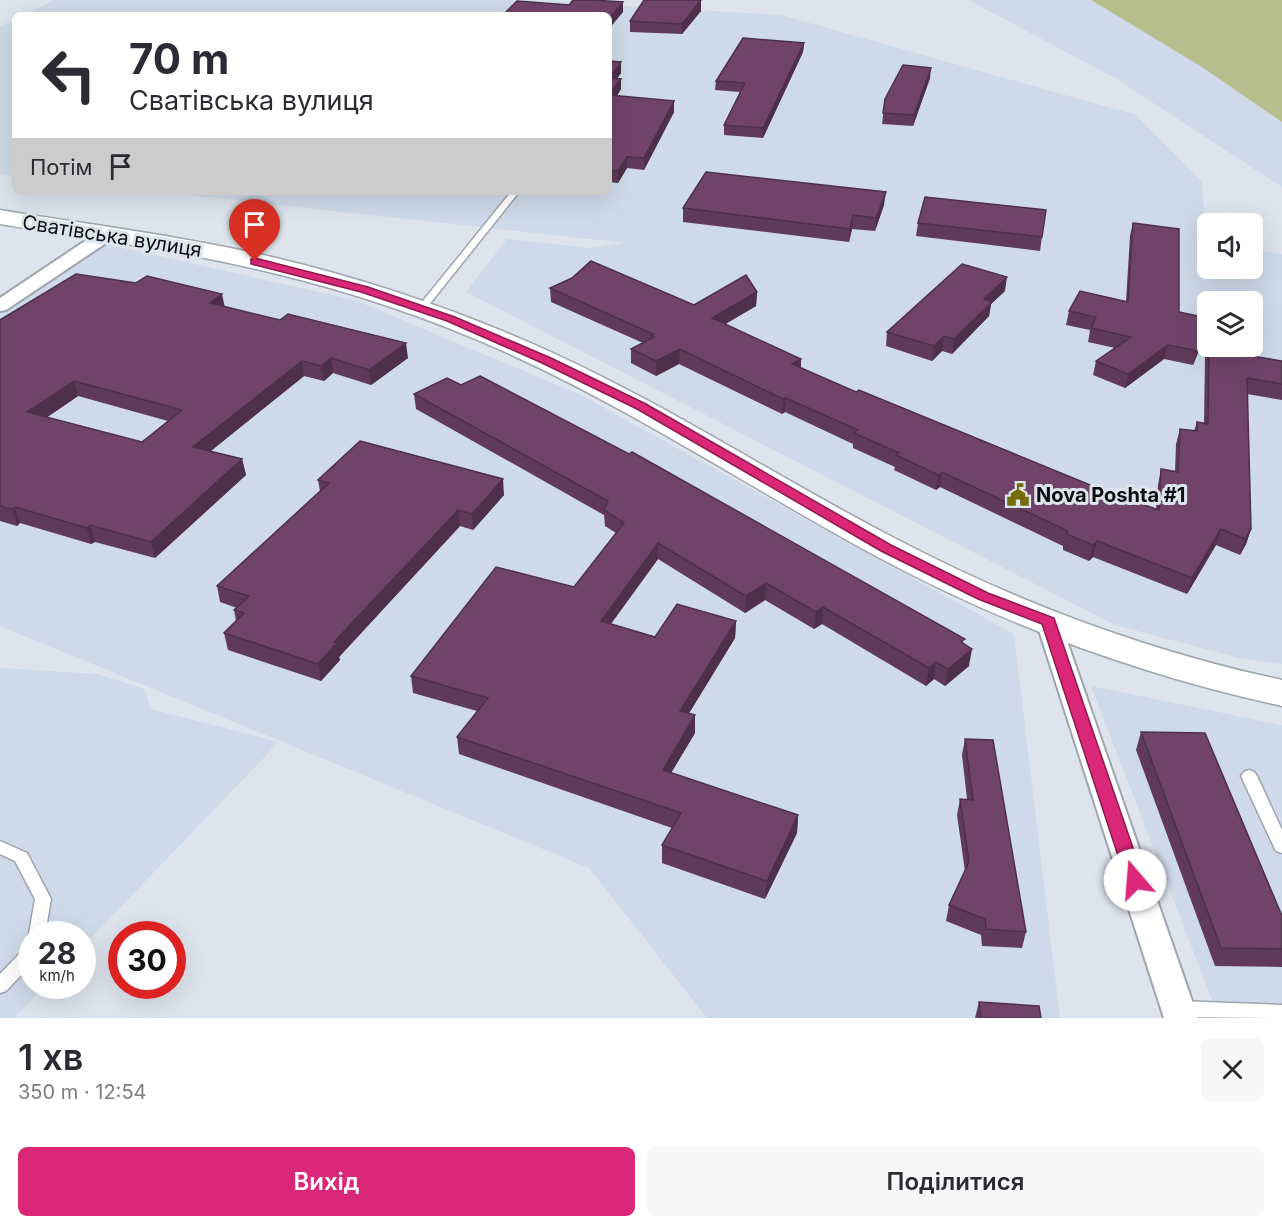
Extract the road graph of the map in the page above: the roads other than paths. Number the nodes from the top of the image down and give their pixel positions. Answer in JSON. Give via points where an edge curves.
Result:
{"nodes":[{"id":1,"x":513,"y":195,"type":"edge"},
{"id":2,"x":0,"y":217,"type":"edge"},
{"id":3,"x":106,"y":235,"type":"junction"},
{"id":4,"x":0,"y":306,"type":"edge"},
{"id":5,"x":421,"y":309,"type":"junction"},
{"id":6,"x":1048,"y":621,"type":"junction"},
{"id":7,"x":1282,"y":693,"type":"edge"},
{"id":8,"x":1249,"y":776,"type":"dead end"},
{"id":9,"x":0,"y":847,"type":"edge"},
{"id":10,"x":1282,"y":847,"type":"edge"},
{"id":11,"x":39,"y":921,"type":"edge"},
{"id":12,"x":18,"y":967,"type":"edge"},
{"id":13,"x":0,"y":986,"type":"edge"},
{"id":14,"x":1282,"y":1013,"type":"edge"},
{"id":15,"x":1180,"y":1014,"type":"edge"}],
"edges":[{"from":1,"to":5,"type":"lane"},
{"from":2,"to":3,"type":"main road","name":"Сватівська вулиця"},
{"from":3,"to":4,"type":"street"},
{"from":3,"to":5,"type":"main road","name":"Сватівська вулиця","via":[[232,256],[365,290]]},
{"from":5,"to":6,"type":"main road","name":"Сватівська вулиця","via":[[546,360],[642,406],[886,548],[983,596]]},
{"from":6,"to":7,"type":"main road","name":"Сватівська вулиця","via":[[1138,656]]},
{"from":6,"to":15,"type":"street"},
{"from":8,"to":10,"type":"lane"},
{"from":9,"to":11,"type":"lane","via":[[21,856],[42,899]]},
{"from":12,"to":13,"type":"lane"},
{"from":14,"to":15,"type":"lane"}]}
